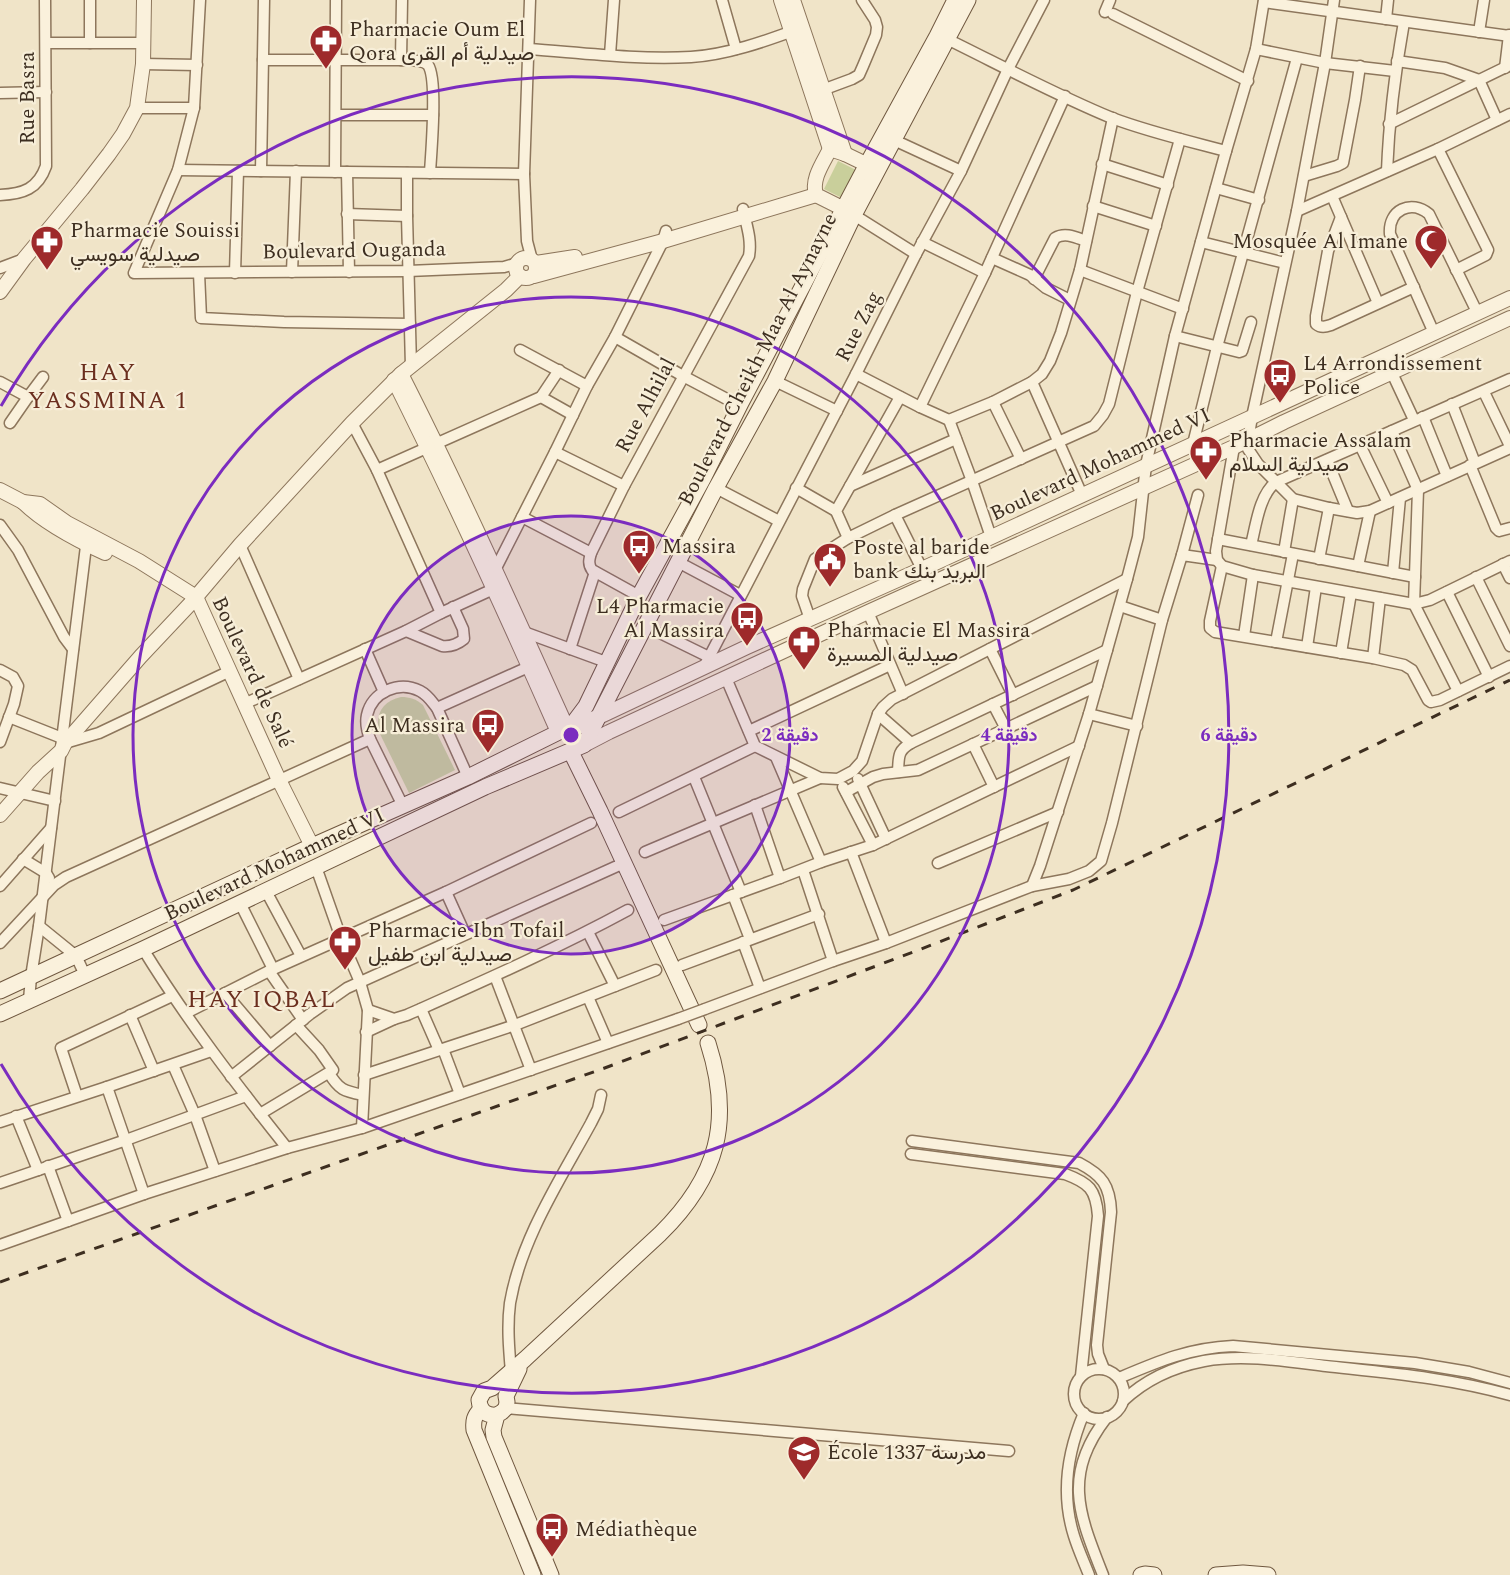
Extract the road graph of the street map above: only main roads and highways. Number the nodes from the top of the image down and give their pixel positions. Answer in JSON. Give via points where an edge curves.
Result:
{"nodes":[{"id":1,"x":955,"y":0,"type":"edge"},
{"id":2,"x":968,"y":0,"type":"edge"},
{"id":3,"x":872,"y":168,"type":"junction"},
{"id":4,"x":850,"y":212,"type":"junction"},
{"id":5,"x":566,"y":729,"type":"junction"},
{"id":6,"x":577,"y":747,"type":"junction"},
{"id":7,"x":0,"y":991,"type":"edge"},
{"id":8,"x":0,"y":1014,"type":"edge"},
{"id":9,"x":699,"y":1025,"type":"dead end"},
{"id":10,"x":708,"y":1043,"type":"dead end"},
{"id":11,"x":525,"y":1359,"type":"junction"},
{"id":12,"x":492,"y":1388,"type":"junction"},
{"id":13,"x":503,"y":1406,"type":"junction"},
{"id":14,"x":481,"y":1409,"type":"junction"},
{"id":15,"x":501,"y":1454,"type":"junction"},
{"id":16,"x":486,"y":1460,"type":"junction"},
{"id":17,"x":546,"y":1574,"type":"edge"},
{"id":18,"x":533,"y":1575,"type":"edge"},
{"id":19,"x":1141,"y":1575,"type":"edge"},
{"id":20,"x":1154,"y":1575,"type":"edge"},
{"id":21,"x":1216,"y":1575,"type":"edge"},
{"id":22,"x":1268,"y":1575,"type":"edge"}],
"edges":[{"from":1,"to":3,"type":"main road","name":"Boulevard Cheikh Maa Al Aynayne"},
{"from":2,"to":3,"type":"main road","name":"Boulevard Cheikh Maa Al Aynayne","via":[[894,140]]},
{"from":3,"to":4,"type":"main road","name":"Boulevard Cheikh Maa Al Aynayne"},
{"from":4,"to":5,"type":"main road","name":"Boulevard Cheikh Maa Al Aynayne","via":[[740,406],[639,596],[586,706]]},
{"from":4,"to":6,"type":"main road","name":"Boulevard Cheikh Maa Al Aynayne","via":[[775,381],[598,716]]},
{"from":5,"to":6,"type":"main road","via":[[578,725],[588,735]]},
{"from":5,"to":6,"type":"main road","via":[[554,739],[555,747],[560,752]]},
{"from":5,"to":7,"type":"main road","name":"Boulevard Mohammed VI"},
{"from":6,"to":8,"type":"main road","name":"Boulevard Mohammed VI"},
{"from":6,"to":9,"type":"main road","via":[[624,863]]},
{"from":10,"to":11,"type":"main road","via":[[719,1091],[718,1136],[712,1159],[692,1198],[676,1218]]},
{"from":11,"to":12,"type":"main road"},
{"from":11,"to":13,"type":"main road"},
{"from":12,"to":13,"type":"main road","via":[[503,1391]]},
{"from":12,"to":14,"type":"main road","via":[[481,1394]]},
{"from":13,"to":14,"type":"main road","via":[[491,1416]]},
{"from":13,"to":15,"type":"main road","via":[[493,1430]]},
{"from":14,"to":16,"type":"main road","via":[[473,1422]]},
{"from":15,"to":16,"type":"main road"},
{"from":15,"to":17,"type":"main road"},
{"from":16,"to":18,"type":"main road"},
{"from":19,"to":20,"type":"main road"},
{"from":21,"to":22,"type":"main road"}]}
